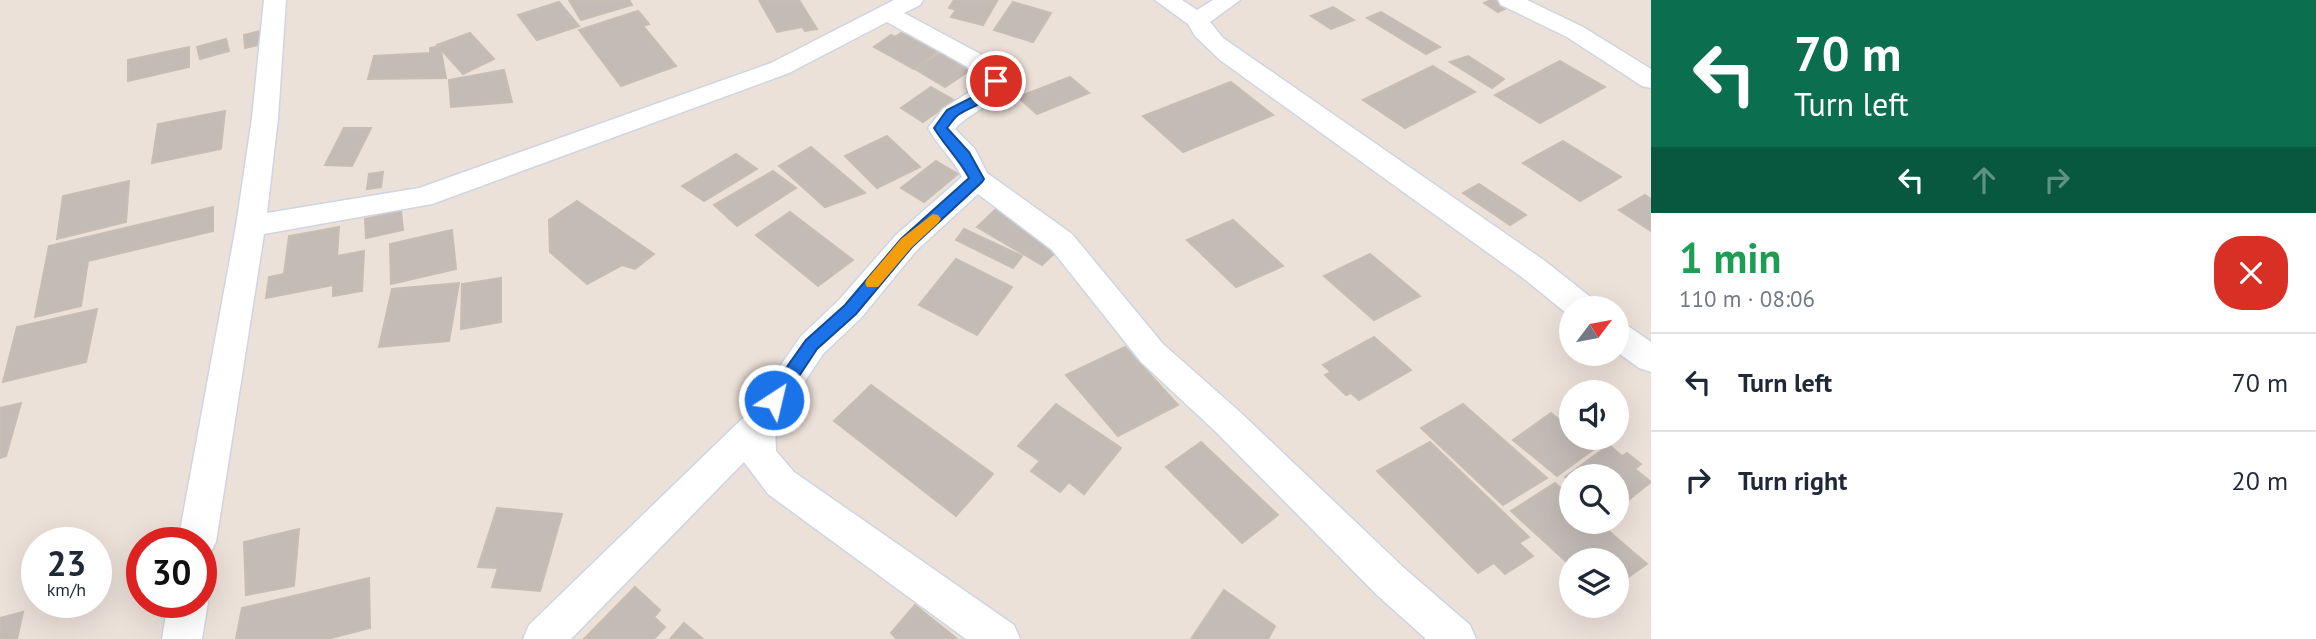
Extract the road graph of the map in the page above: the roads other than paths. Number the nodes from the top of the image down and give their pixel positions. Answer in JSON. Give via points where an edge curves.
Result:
{"nodes":[{"id":1,"x":275,"y":0,"type":"edge"},
{"id":2,"x":912,"y":0,"type":"edge"},
{"id":3,"x":1166,"y":0,"type":"edge"},
{"id":4,"x":1229,"y":0,"type":"edge"},
{"id":5,"x":1509,"y":0,"type":"edge"},
{"id":6,"x":887,"y":13,"type":"junction"},
{"id":7,"x":1197,"y":20,"type":"junction"},
{"id":8,"x":1651,"y":80,"type":"edge"},
{"id":9,"x":977,"y":179,"type":"junction"},
{"id":10,"x":250,"y":226,"type":"junction"},
{"id":11,"x":1569,"y":296,"type":"edge"},
{"id":12,"x":1629,"y":343,"type":"edge"},
{"id":13,"x":1651,"y":359,"type":"edge"},
{"id":14,"x":758,"y":425,"type":"junction"},
{"id":15,"x":200,"y":527,"type":"edge"},
{"id":16,"x":185,"y":618,"type":"edge"},
{"id":17,"x":182,"y":639,"type":"edge"},
{"id":18,"x":543,"y":639,"type":"edge"},
{"id":19,"x":1000,"y":639,"type":"edge"},
{"id":20,"x":1456,"y":639,"type":"edge"}],
"edges":[{"from":1,"to":10,"type":"street"},
{"from":2,"to":6,"type":"street"},
{"from":3,"to":7,"type":"street"},
{"from":4,"to":7,"type":"street"},
{"from":5,"to":8,"type":"street","via":[[1575,32]]},
{"from":6,"to":9,"type":"street","via":[[975,61],[996,81],[995,87],[976,101],[951,113],[941,128]]},
{"from":6,"to":10,"type":"street","via":[[780,68],[422,197]]},
{"from":7,"to":11,"type":"street","via":[[1217,47]]},
{"from":9,"to":14,"type":"street","via":[[906,243],[850,309],[812,345]]},
{"from":9,"to":20,"type":"street","via":[[1062,242],[1152,353]]},
{"from":10,"to":15,"type":"street"},
{"from":12,"to":13,"type":"street"},
{"from":14,"to":18,"type":"street"},
{"from":14,"to":19,"type":"street","via":[[760,456],[781,483]]},
{"from":16,"to":17,"type":"street"}]}
